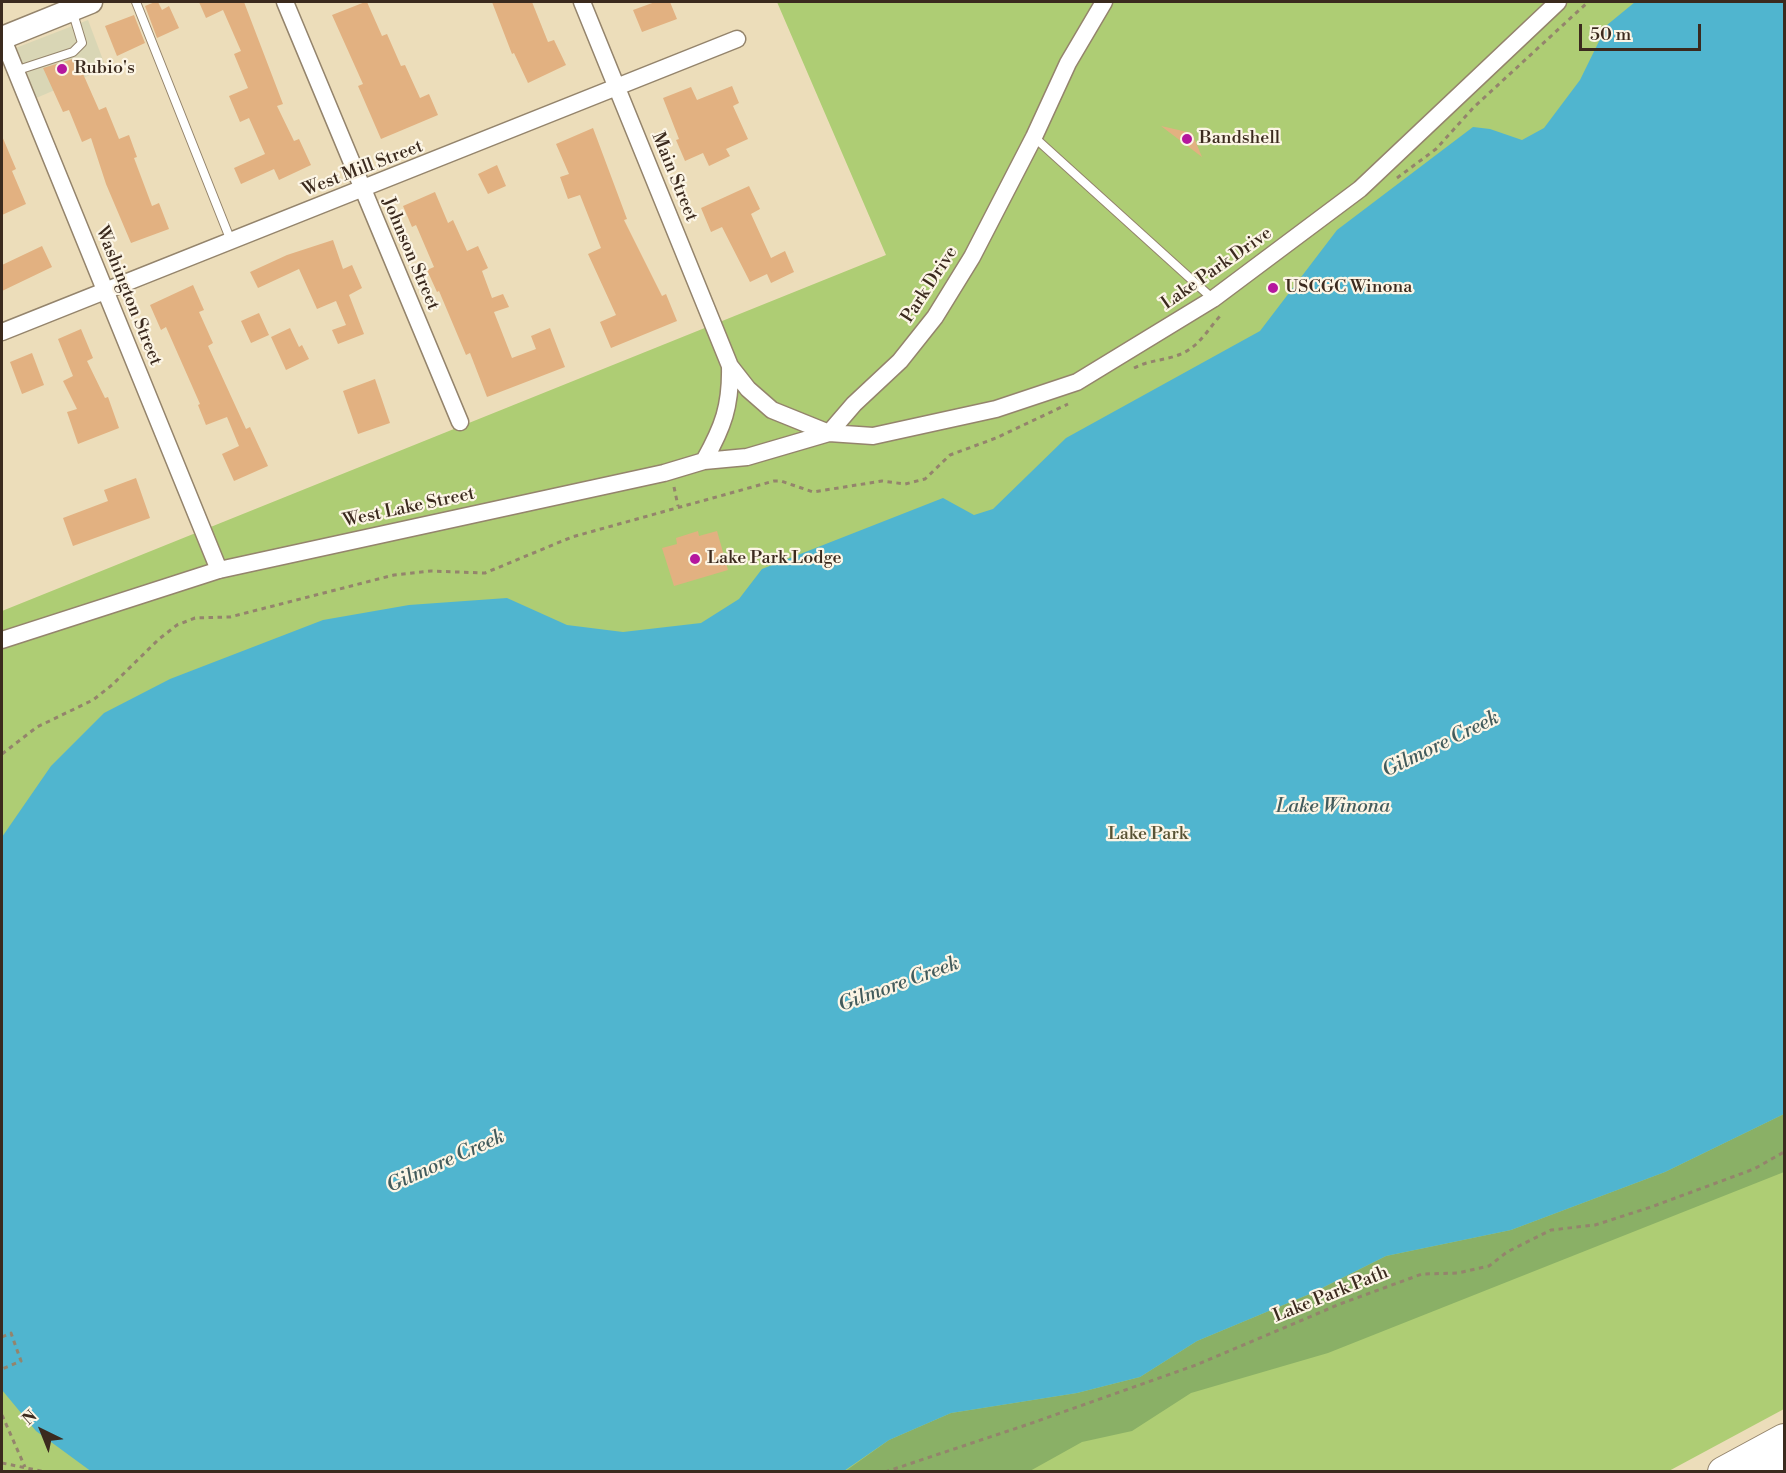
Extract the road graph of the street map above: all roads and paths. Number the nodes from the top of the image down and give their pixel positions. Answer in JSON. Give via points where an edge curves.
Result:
{"nodes":[{"id":1,"x":136,"y":2,"type":"edge"},
{"id":2,"x":285,"y":2,"type":"edge"},
{"id":3,"x":582,"y":2,"type":"edge"},
{"id":4,"x":1104,"y":2,"type":"edge"},
{"id":5,"x":1558,"y":2,"type":"edge"},
{"id":6,"x":81,"y":5,"type":"edge"},
{"id":7,"x":2,"y":38,"type":"edge"},
{"id":8,"x":737,"y":39,"type":"dead end"},
{"id":9,"x":15,"y":71,"type":"junction"},
{"id":10,"x":617,"y":89,"type":"junction"},
{"id":11,"x":1034,"y":137,"type":"junction"},
{"id":12,"x":362,"y":190,"type":"junction"},
{"id":13,"x":231,"y":242,"type":"junction"},
{"id":14,"x":105,"y":291,"type":"junction"},
{"id":15,"x":1213,"y":299,"type":"junction"},
{"id":16,"x":2,"y":332,"type":"edge"},
{"id":17,"x":730,"y":366,"type":"junction"},
{"id":18,"x":460,"y":422,"type":"dead end"},
{"id":19,"x":828,"y":433,"type":"junction"},
{"id":20,"x":704,"y":461,"type":"junction"},
{"id":21,"x":219,"y":570,"type":"junction"},
{"id":22,"x":2,"y":640,"type":"edge"},
{"id":23,"x":1785,"y":1152,"type":"edge"},
{"id":24,"x":2,"y":1337,"type":"edge"},
{"id":25,"x":2,"y":1369,"type":"edge"},
{"id":26,"x":2,"y":1414,"type":"edge"},
{"id":27,"x":1785,"y":1439,"type":"edge"},
{"id":28,"x":2,"y":1463,"type":"edge"},
{"id":29,"x":1785,"y":1464,"type":"edge"},
{"id":30,"x":25,"y":1467,"type":"junction"},
{"id":31,"x":46,"y":1472,"type":"edge"},
{"id":32,"x":885,"y":1472,"type":"edge"},
{"id":33,"x":1723,"y":1472,"type":"edge"},
{"id":34,"x":1770,"y":1472,"type":"edge"}],
"edges":[{"from":1,"to":13,"type":"lane"},
{"from":2,"to":12,"type":"street","name":"Johnson Street"},
{"from":3,"to":10,"type":"street","name":"Main Street"},
{"from":4,"to":11,"type":"street","name":"Park Drive","via":[[1068,63]]},
{"from":5,"to":15,"type":"street","name":"Lake Park Drive","via":[[1360,189]]},
{"from":6,"to":7,"type":"street"},
{"from":6,"to":9,"type":"lane","via":[[82,43],[73,52]]},
{"from":7,"to":9,"type":"street","name":"Washington Street"},
{"from":8,"to":10,"type":"street","name":"West Mill Street"},
{"from":9,"to":14,"type":"street","name":"Washington Street"},
{"from":10,"to":12,"type":"street","name":"West Mill Street"},
{"from":10,"to":17,"type":"street","name":"Main Street"},
{"from":11,"to":15,"type":"lane"},
{"from":11,"to":19,"type":"street","name":"Park Drive","via":[[972,257],[935,317],[900,361]]},
{"from":12,"to":13,"type":"street","name":"West Mill Street"},
{"from":12,"to":18,"type":"street","name":"Johnson Street"},
{"from":13,"to":14,"type":"street","name":"West Mill Street"},
{"from":14,"to":16,"type":"street","name":"West Mill Street"},
{"from":14,"to":21,"type":"street","name":"Washington Street"},
{"from":15,"to":19,"type":"street","name":"Lake Park Drive","via":[[1077,382],[996,409],[873,436]]},
{"from":17,"to":19,"type":"street","name":"Main Street","via":[[772,410]]},
{"from":17,"to":20,"type":"street","name":"Main Street","via":[[730,397],[721,430]]},
{"from":19,"to":20,"type":"street","name":"West Lake Street","via":[[747,457]]},
{"from":20,"to":21,"type":"street","name":"West Lake Street"},
{"from":21,"to":22,"type":"street","name":"West Lake Street"},
{"from":23,"to":32,"type":"path","name":"Lake Park Path","via":[[1754,1169],[1651,1207],[1595,1225],[1551,1230],[1507,1252],[1489,1266],[1458,1273],[1422,1274],[1196,1365]]},
{"from":24,"to":25,"type":"path","via":[[11,1333],[21,1361]]},
{"from":26,"to":30,"type":"path"},
{"from":27,"to":33,"type":"highway"},
{"from":28,"to":30,"type":"path"},
{"from":29,"to":34,"type":"highway"},
{"from":30,"to":31,"type":"path"}]}
